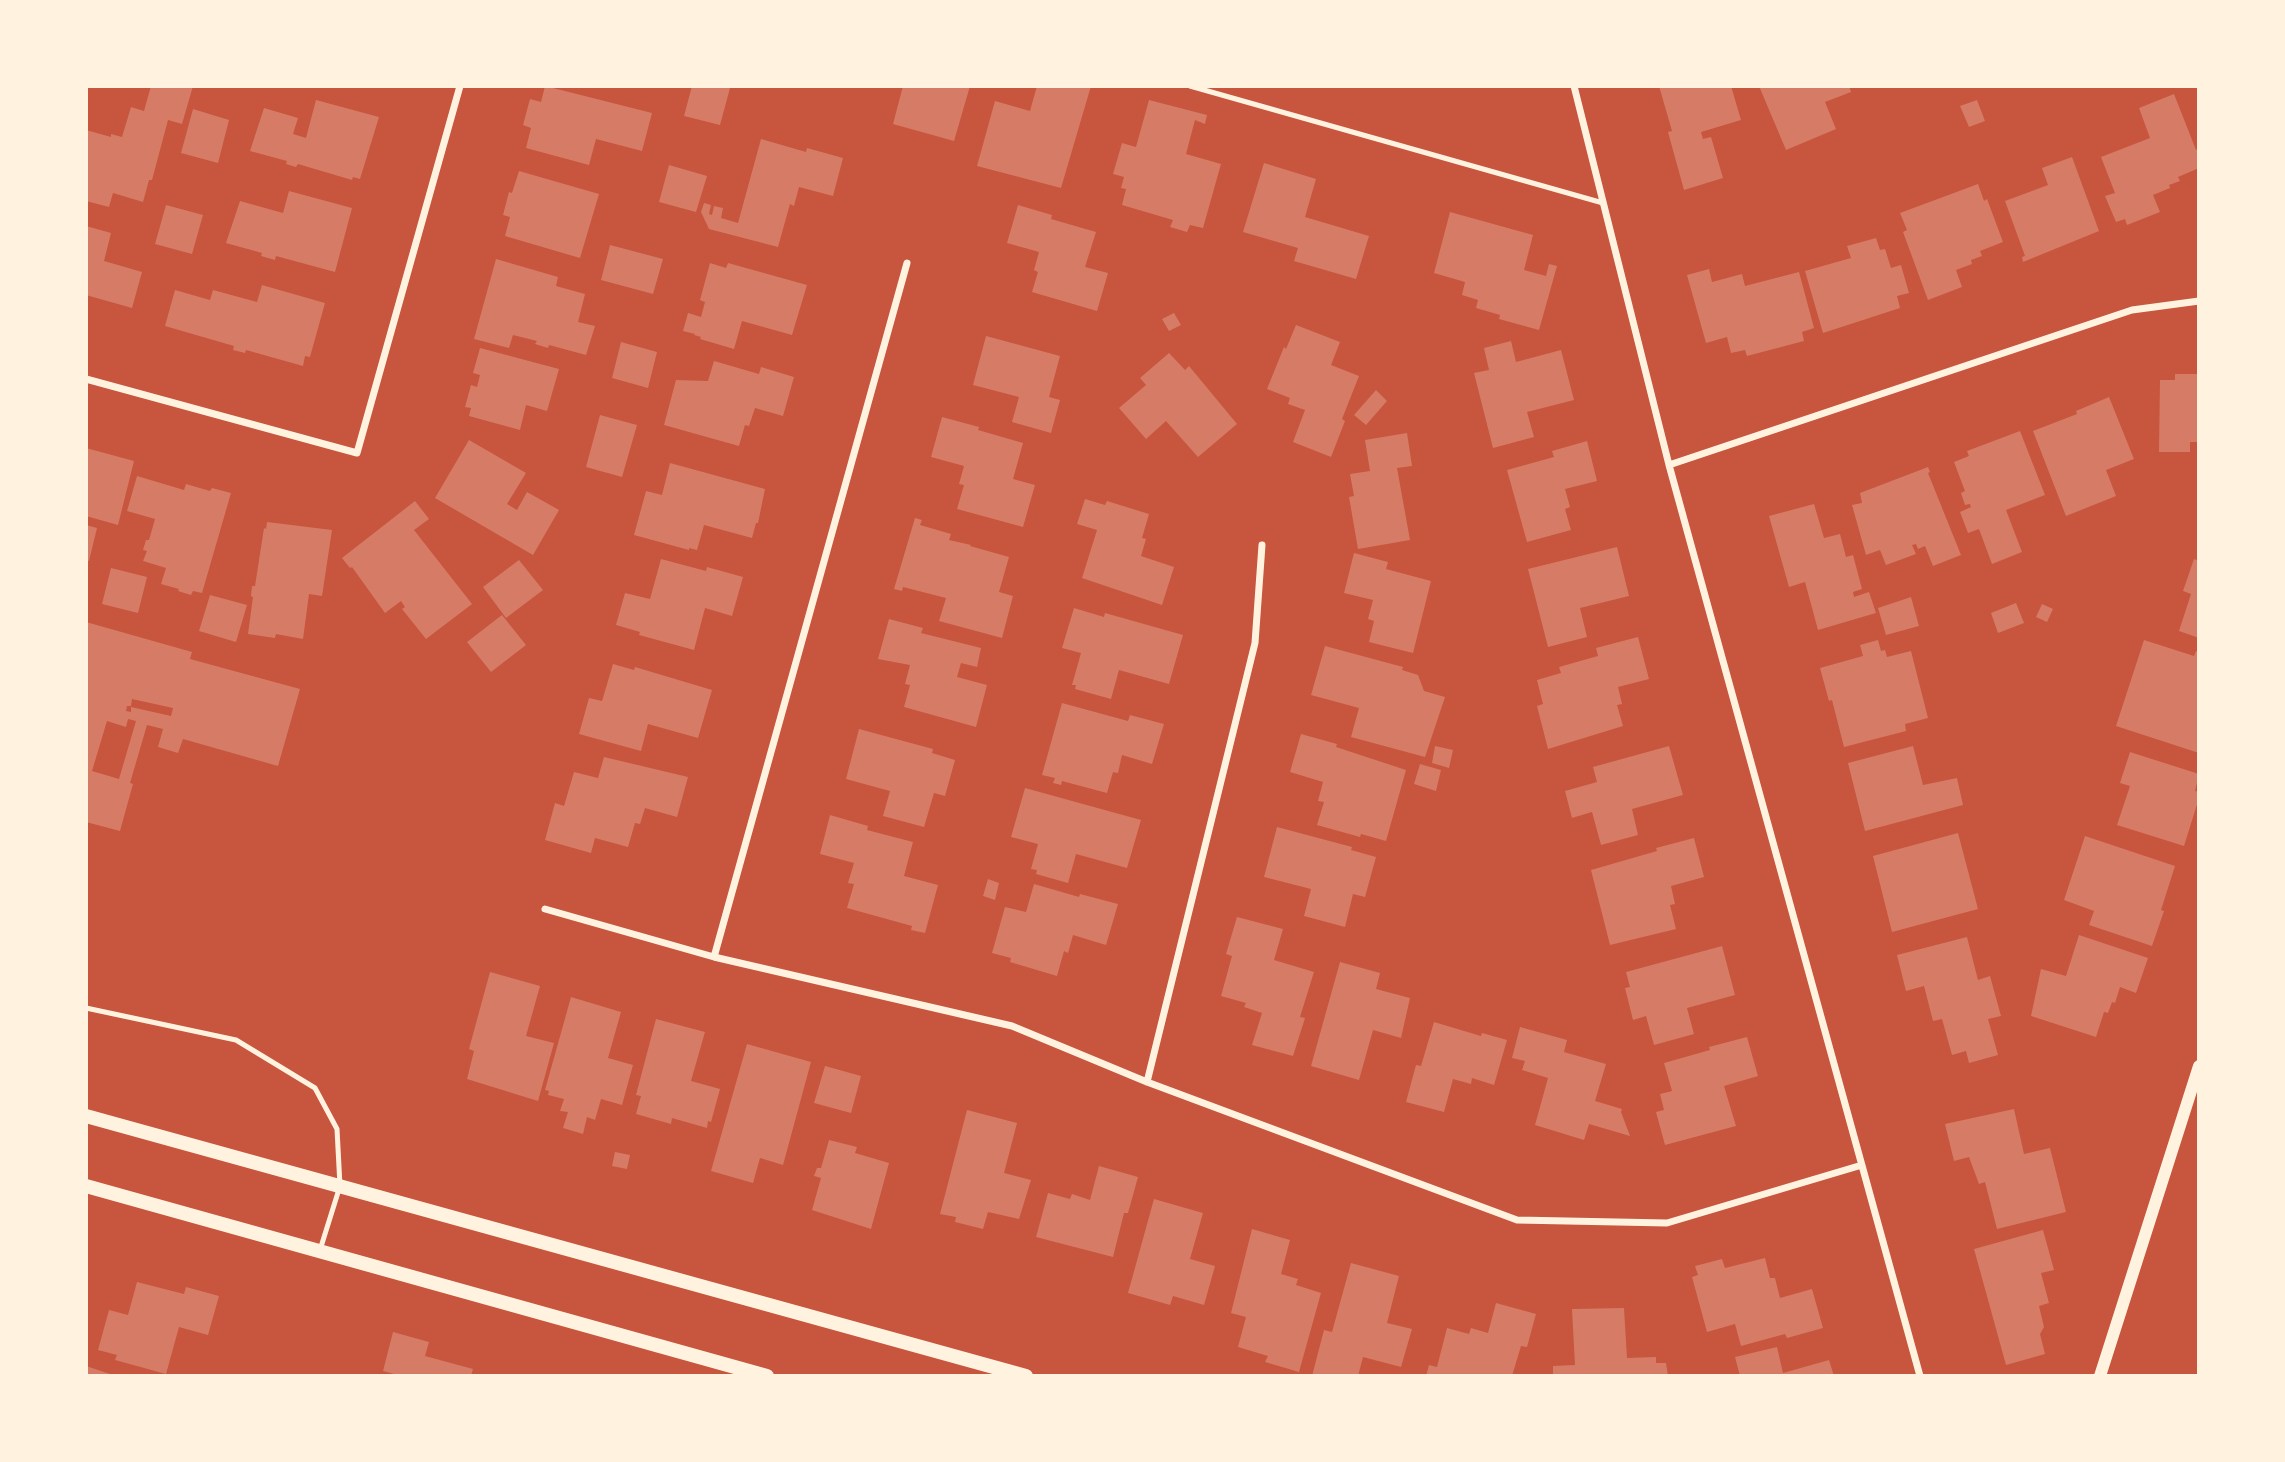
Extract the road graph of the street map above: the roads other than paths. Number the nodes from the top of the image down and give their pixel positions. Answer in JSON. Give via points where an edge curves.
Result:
{"nodes":[{"id":1,"x":460,"y":86,"type":"edge"},
{"id":2,"x":1190,"y":86,"type":"edge"},
{"id":3,"x":1574,"y":86,"type":"edge"},
{"id":4,"x":1603,"y":203,"type":"junction"},
{"id":5,"x":907,"y":262,"type":"dead end"},
{"id":6,"x":2199,"y":301,"type":"edge"},
{"id":7,"x":86,"y":379,"type":"edge"},
{"id":8,"x":1669,"y":465,"type":"junction"},
{"id":9,"x":1262,"y":545,"type":"dead end"},
{"id":10,"x":545,"y":909,"type":"dead end"},
{"id":11,"x":713,"y":957,"type":"junction"},
{"id":12,"x":86,"y":1008,"type":"edge"},
{"id":13,"x":2199,"y":1066,"type":"edge"},
{"id":14,"x":1147,"y":1082,"type":"junction"},
{"id":15,"x":86,"y":1116,"type":"edge"},
{"id":16,"x":1863,"y":1165,"type":"junction"},
{"id":17,"x":86,"y":1186,"type":"edge"},
{"id":18,"x":340,"y":1186,"type":"junction"},
{"id":19,"x":320,"y":1252,"type":"junction"},
{"id":20,"x":767,"y":1376,"type":"edge"},
{"id":21,"x":1026,"y":1376,"type":"edge"},
{"id":22,"x":1920,"y":1376,"type":"edge"},
{"id":23,"x":2100,"y":1376,"type":"edge"}],
"edges":[{"from":1,"to":7,"type":"street","via":[[357,453]]},
{"from":2,"to":4,"type":"lane"},
{"from":3,"to":4,"type":"street"},
{"from":4,"to":8,"type":"street"},
{"from":5,"to":11,"type":"street"},
{"from":6,"to":8,"type":"street","via":[[2133,310]]},
{"from":8,"to":16,"type":"street"},
{"from":9,"to":14,"type":"street","via":[[1255,643]]},
{"from":10,"to":11,"type":"street"},
{"from":11,"to":14,"type":"street","via":[[1012,1026]]},
{"from":12,"to":18,"type":"lane","via":[[236,1040],[315,1088],[337,1129]]},
{"from":13,"to":23,"type":"street"},
{"from":14,"to":16,"type":"street","via":[[1517,1220],[1667,1223]]},
{"from":15,"to":18,"type":"main road"},
{"from":16,"to":22,"type":"street"},
{"from":17,"to":19,"type":"main road"},
{"from":18,"to":19,"type":"lane"},
{"from":18,"to":21,"type":"main road"},
{"from":19,"to":20,"type":"main road"}]}
